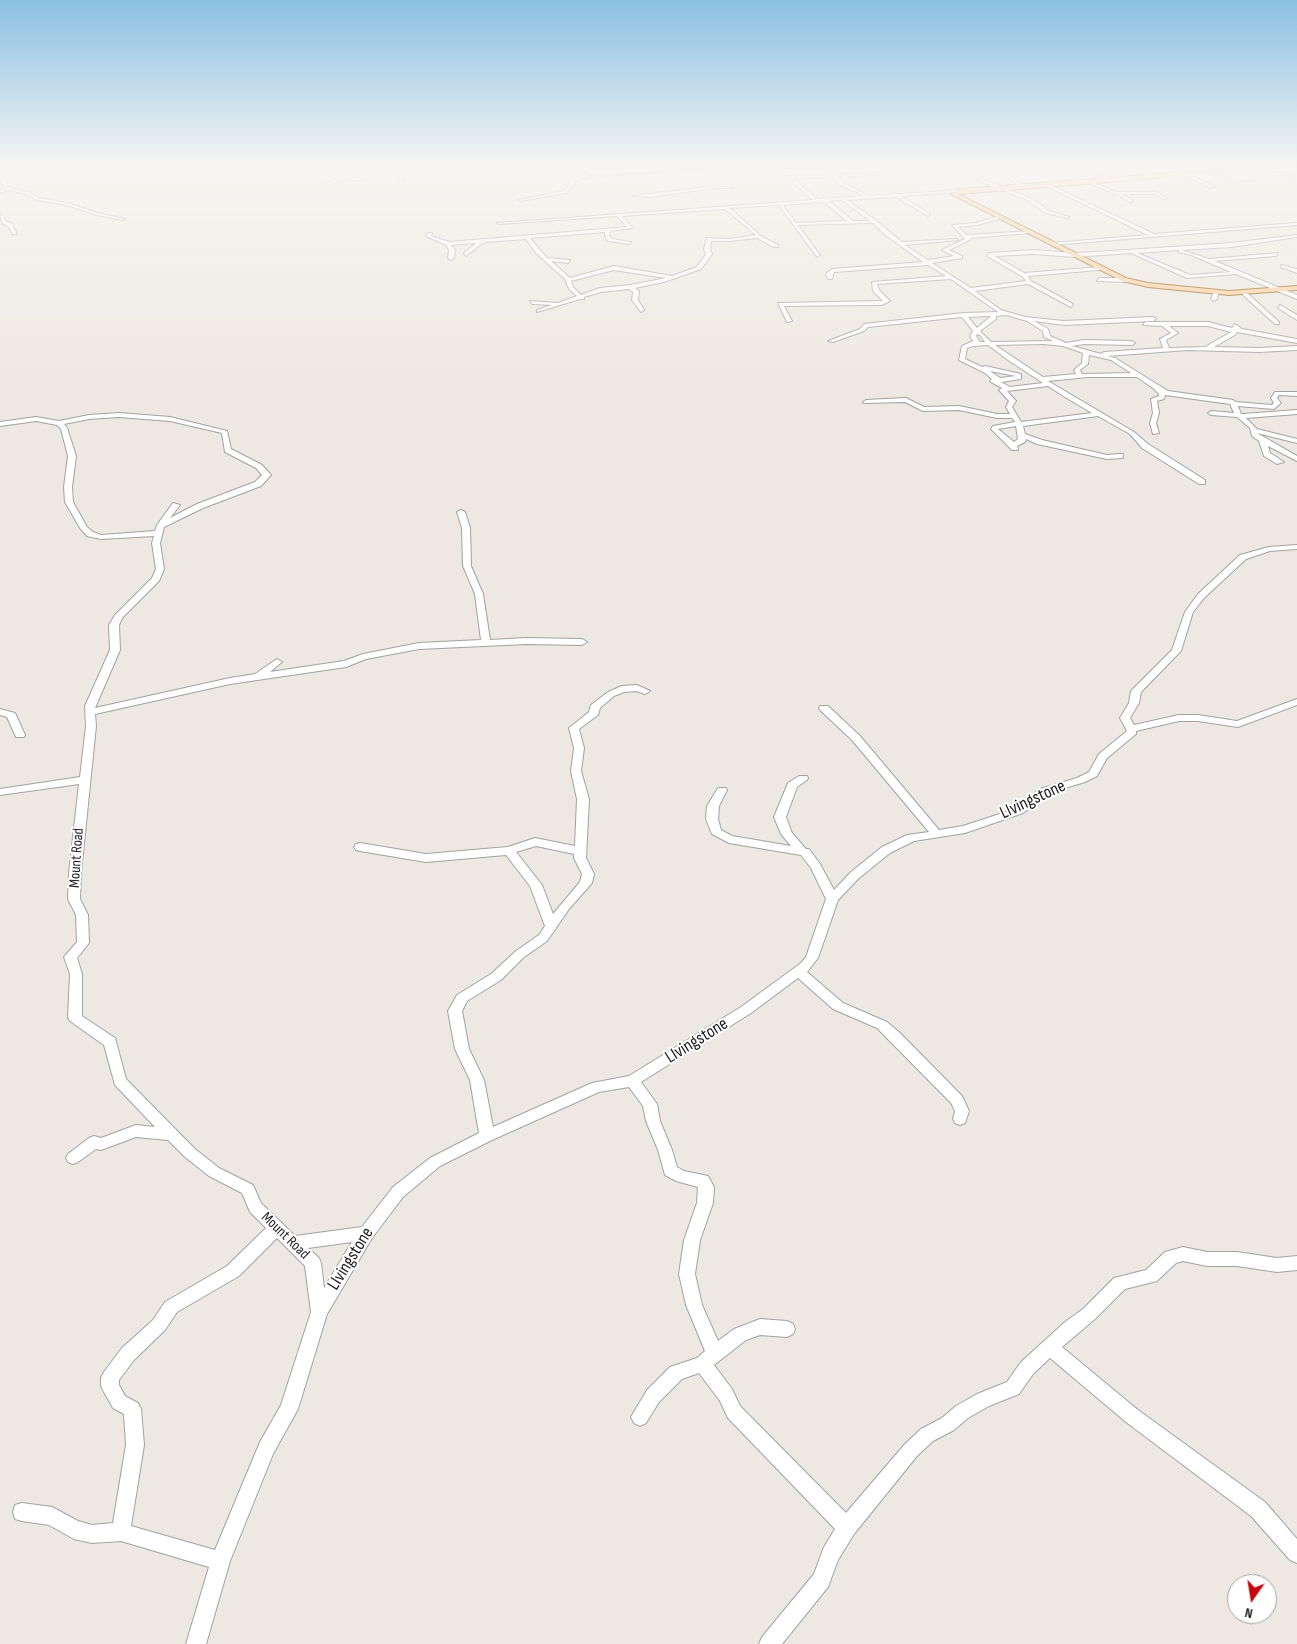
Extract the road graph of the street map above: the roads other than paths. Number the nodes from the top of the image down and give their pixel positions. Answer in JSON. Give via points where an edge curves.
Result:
{"nodes":[{"id":1,"x":448,"y":244,"type":"edge"},
{"id":2,"x":477,"y":245,"type":"edge"},
{"id":3,"x":532,"y":245,"type":"edge"},
{"id":4,"x":708,"y":245,"type":"edge"},
{"id":5,"x":810,"y":245,"type":"edge"},
{"id":6,"x":902,"y":245,"type":"edge"},
{"id":7,"x":955,"y":245,"type":"edge"},
{"id":8,"x":1054,"y":245,"type":"edge"},
{"id":9,"x":1223,"y":245,"type":"edge"},
{"id":10,"x":1181,"y":248,"type":"junction"},
{"id":11,"x":1167,"y":249,"type":"junction"},
{"id":12,"x":1132,"y":252,"type":"junction"},
{"id":13,"x":466,"y":254,"type":"dead end"},
{"id":14,"x":1193,"y":254,"type":"junction"},
{"id":15,"x":1276,"y":254,"type":"dead end"},
{"id":16,"x":817,"y":255,"type":"dead end"},
{"id":17,"x":1075,"y":255,"type":"junction"},
{"id":18,"x":451,"y":258,"type":"dead end"},
{"id":19,"x":548,"y":260,"type":"junction"},
{"id":20,"x":1208,"y":260,"type":"junction"},
{"id":21,"x":568,"y":261,"type":"dead end"},
{"id":22,"x":929,"y":262,"type":"junction"},
{"id":23,"x":1282,"y":266,"type":"dead end"},
{"id":24,"x":1099,"y":268,"type":"junction"},
{"id":25,"x":1297,"y":271,"type":"edge"},
{"id":26,"x":1237,"y":273,"type":"junction"},
{"id":27,"x":1023,"y":275,"type":"junction"},
{"id":28,"x":674,"y":277,"type":"junction"},
{"id":29,"x":952,"y":277,"type":"junction"},
{"id":30,"x":830,"y":278,"type":"dead end"},
{"id":31,"x":568,"y":280,"type":"junction"},
{"id":32,"x":1098,"y":280,"type":"dead end"},
{"id":33,"x":1124,"y":280,"type":"junction"},
{"id":34,"x":1029,"y":282,"type":"junction"},
{"id":35,"x":630,"y":287,"type":"junction"},
{"id":36,"x":1297,"y":288,"type":"edge"},
{"id":37,"x":970,"y":290,"type":"junction"},
{"id":38,"x":1279,"y":290,"type":"junction"},
{"id":39,"x":1216,"y":292,"type":"junction"},
{"id":40,"x":1245,"y":294,"type":"junction"},
{"id":41,"x":1297,"y":297,"type":"edge"},
{"id":42,"x":582,"y":298,"type":"junction"},
{"id":43,"x":1214,"y":299,"type":"dead end"},
{"id":44,"x":532,"y":302,"type":"dead end"},
{"id":45,"x":558,"y":303,"type":"junction"},
{"id":46,"x":1071,"y":305,"type":"dead end"},
{"id":47,"x":1289,"y":306,"type":"dead end"},
{"id":48,"x":641,"y":310,"type":"dead end"},
{"id":49,"x":539,"y":311,"type":"dead end"},
{"id":50,"x":994,"y":311,"type":"junction"},
{"id":51,"x":964,"y":315,"type":"junction"},
{"id":52,"x":1023,"y":318,"type":"junction"},
{"id":53,"x":1297,"y":318,"type":"edge"},
{"id":54,"x":1153,"y":319,"type":"dead end"},
{"id":55,"x":1124,"y":320,"type":"junction"},
{"id":56,"x":788,"y":321,"type":"dead end"},
{"id":57,"x":1276,"y":323,"type":"dead end"},
{"id":58,"x":1160,"y":324,"type":"junction"},
{"id":59,"x":1235,"y":330,"type":"junction"},
{"id":60,"x":1047,"y":331,"type":"junction"},
{"id":61,"x":976,"y":332,"type":"junction"},
{"id":62,"x":831,"y":341,"type":"dead end"},
{"id":63,"x":1248,"y":341,"type":"dead end"},
{"id":64,"x":1297,"y":341,"type":"edge"},
{"id":65,"x":1088,"y":342,"type":"junction"},
{"id":66,"x":1132,"y":343,"type":"dead end"},
{"id":67,"x":971,"y":344,"type":"junction"},
{"id":68,"x":991,"y":345,"type":"junction"},
{"id":69,"x":1067,"y":345,"type":"junction"},
{"id":70,"x":1297,"y":348,"type":"edge"},
{"id":71,"x":1202,"y":349,"type":"junction"},
{"id":72,"x":1167,"y":350,"type":"junction"},
{"id":73,"x":1259,"y":350,"type":"junction"},
{"id":74,"x":1086,"y":351,"type":"junction"},
{"id":75,"x":1096,"y":355,"type":"junction"},
{"id":76,"x":973,"y":366,"type":"junction"},
{"id":77,"x":1137,"y":375,"type":"junction"},
{"id":78,"x":1080,"y":376,"type":"junction"},
{"id":79,"x":1044,"y":379,"type":"junction"},
{"id":80,"x":993,"y":381,"type":"junction"},
{"id":81,"x":1050,"y":384,"type":"junction"},
{"id":82,"x":1155,"y":386,"type":"junction"},
{"id":83,"x":1009,"y":389,"type":"junction"},
{"id":84,"x":1297,"y":394,"type":"edge"},
{"id":85,"x":866,"y":402,"type":"dead end"},
{"id":86,"x":1234,"y":404,"type":"junction"},
{"id":87,"x":1297,"y":410,"type":"edge"},
{"id":88,"x":1211,"y":413,"type":"dead end"},
{"id":89,"x":1100,"y":414,"type":"junction"},
{"id":90,"x":1238,"y":415,"type":"junction"},
{"id":91,"x":1262,"y":415,"type":"junction"},
{"id":92,"x":1013,"y":416,"type":"junction"},
{"id":93,"x":59,"y":422,"type":"junction"},
{"id":94,"x":0,"y":424,"type":"edge"},
{"id":95,"x":1019,"y":424,"type":"junction"},
{"id":96,"x":1252,"y":428,"type":"junction"},
{"id":97,"x":1155,"y":433,"type":"dead end"},
{"id":98,"x":1022,"y":435,"type":"junction"},
{"id":99,"x":1297,"y":441,"type":"edge"},
{"id":100,"x":1263,"y":442,"type":"junction"},
{"id":101,"x":1120,"y":456,"type":"dead end"},
{"id":102,"x":1297,"y":459,"type":"edge"},
{"id":103,"x":1280,"y":462,"type":"dead end"},
{"id":104,"x":1202,"y":482,"type":"dead end"},
{"id":105,"x":176,"y":505,"type":"dead end"},
{"id":106,"x":462,"y":512,"type":"dead end"},
{"id":107,"x":160,"y":529,"type":"junction"},
{"id":108,"x":1297,"y":546,"type":"edge"},
{"id":109,"x":582,"y":642,"type":"dead end"},
{"id":110,"x":486,"y":644,"type":"junction"},
{"id":111,"x":278,"y":662,"type":"dead end"},
{"id":112,"x":258,"y":677,"type":"junction"},
{"id":113,"x":645,"y":691,"type":"dead end"},
{"id":114,"x":1297,"y":702,"type":"edge"},
{"id":115,"x":824,"y":708,"type":"dead end"},
{"id":116,"x":0,"y":712,"type":"edge"},
{"id":117,"x":92,"y":712,"type":"junction"},
{"id":118,"x":1130,"y":729,"type":"junction"},
{"id":119,"x":20,"y":735,"type":"dead end"},
{"id":120,"x":803,"y":778,"type":"dead end"},
{"id":121,"x":84,"y":780,"type":"junction"},
{"id":122,"x":722,"y":790,"type":"dead end"},
{"id":123,"x":0,"y":792,"type":"edge"},
{"id":124,"x":936,"y":833,"type":"junction"},
{"id":125,"x":360,"y":847,"type":"dead end"},
{"id":126,"x":801,"y":850,"type":"junction"},
{"id":127,"x":510,"y":851,"type":"junction"},
{"id":128,"x":580,"y":851,"type":"junction"},
{"id":129,"x":832,"y":899,"type":"junction"},
{"id":130,"x":550,"y":926,"type":"junction"},
{"id":131,"x":799,"y":972,"type":"junction"},
{"id":132,"x":632,"y":1081,"type":"junction"},
{"id":133,"x":960,"y":1119,"type":"dead end"},
{"id":134,"x":171,"y":1134,"type":"junction"},
{"id":135,"x":487,"y":1136,"type":"junction"},
{"id":136,"x":73,"y":1158,"type":"dead end"},
{"id":137,"x":277,"y":1228,"type":"junction"},
{"id":138,"x":366,"y":1233,"type":"junction"},
{"id":139,"x":292,"y":1243,"type":"junction"},
{"id":140,"x":1297,"y":1263,"type":"edge"},
{"id":141,"x":319,"y":1312,"type":"junction"},
{"id":142,"x":787,"y":1330,"type":"dead end"},
{"id":143,"x":1049,"y":1347,"type":"junction"},
{"id":144,"x":709,"y":1359,"type":"junction"},
{"id":145,"x":640,"y":1417,"type":"dead end"},
{"id":146,"x":22,"y":1512,"type":"dead end"},
{"id":147,"x":847,"y":1527,"type":"junction"},
{"id":148,"x":121,"y":1532,"type":"junction"},
{"id":149,"x":1297,"y":1553,"type":"edge"},
{"id":150,"x":220,"y":1561,"type":"junction"},
{"id":151,"x":196,"y":1644,"type":"edge"},
{"id":152,"x":769,"y":1644,"type":"edge"}],
"edges":[{"from":1,"to":18,"type":"street"},
{"from":2,"to":13,"type":"street"},
{"from":3,"to":19,"type":"street"},
{"from":4,"to":28,"type":"street","via":[[709,254],[699,268]]},
{"from":5,"to":16,"type":"street"},
{"from":6,"to":22,"type":"street"},
{"from":7,"to":22,"type":"street","via":[[945,250],[960,258]]},
{"from":8,"to":17,"type":"main road"},
{"from":9,"to":10,"type":"street"},
{"from":10,"to":11,"type":"street"},
{"from":10,"to":14,"type":"street"},
{"from":11,"to":12,"type":"street"},
{"from":11,"to":14,"type":"street"},
{"from":12,"to":17,"type":"street"},
{"from":12,"to":26,"type":"street","via":[[1188,277]]},
{"from":14,"to":20,"type":"street"},
{"from":15,"to":20,"type":"street"},
{"from":17,"to":24,"type":"main road"},
{"from":17,"to":27,"type":"street","via":[[1034,252],[990,254]]},
{"from":19,"to":21,"type":"street"},
{"from":19,"to":31,"type":"street"},
{"from":20,"to":26,"type":"street"},
{"from":22,"to":29,"type":"street"},
{"from":22,"to":30,"type":"street","via":[[832,271]]},
{"from":23,"to":25,"type":"street"},
{"from":24,"to":27,"type":"street"},
{"from":24,"to":33,"type":"main road"},
{"from":26,"to":38,"type":"street"},
{"from":27,"to":34,"type":"street"},
{"from":28,"to":31,"type":"street","via":[[614,268]]},
{"from":28,"to":35,"type":"street"},
{"from":29,"to":37,"type":"street"},
{"from":29,"to":56,"type":"street","via":[[874,283],[887,301],[882,303],[780,304]]},
{"from":31,"to":42,"type":"street","via":[[571,288]]},
{"from":32,"to":33,"type":"street"},
{"from":33,"to":39,"type":"main road"},
{"from":34,"to":37,"type":"street"},
{"from":34,"to":46,"type":"street"},
{"from":35,"to":42,"type":"street","via":[[600,290]]},
{"from":35,"to":48,"type":"street","via":[[636,291],[635,300]]},
{"from":36,"to":38,"type":"main road"},
{"from":37,"to":50,"type":"street"},
{"from":38,"to":40,"type":"main road"},
{"from":38,"to":41,"type":"street"},
{"from":39,"to":40,"type":"main road"},
{"from":39,"to":43,"type":"street"},
{"from":40,"to":57,"type":"street"},
{"from":42,"to":45,"type":"street"},
{"from":44,"to":45,"type":"street"},
{"from":45,"to":49,"type":"street"},
{"from":47,"to":53,"type":"street","via":[[1280,307]]},
{"from":50,"to":51,"type":"street"},
{"from":50,"to":52,"type":"street"},
{"from":50,"to":61,"type":"street","via":[[994,318]]},
{"from":51,"to":61,"type":"street"},
{"from":51,"to":62,"type":"street","via":[[864,326],[866,328]]},
{"from":52,"to":55,"type":"street","via":[[1064,323]]},
{"from":52,"to":60,"type":"street"},
{"from":54,"to":55,"type":"street"},
{"from":55,"to":58,"type":"street","via":[[1136,324]]},
{"from":58,"to":59,"type":"street","via":[[1208,324]]},
{"from":58,"to":72,"type":"street","via":[[1175,333],[1163,339]]},
{"from":59,"to":64,"type":"street"},
{"from":59,"to":71,"type":"street","via":[[1212,347]]},
{"from":60,"to":65,"type":"street"},
{"from":60,"to":69,"type":"street","via":[[1046,336]]},
{"from":61,"to":67,"type":"street","via":[[973,336],[977,342]]},
{"from":61,"to":68,"type":"street"},
{"from":63,"to":73,"type":"street"},
{"from":65,"to":66,"type":"street"},
{"from":65,"to":69,"type":"street"},
{"from":67,"to":68,"type":"street"},
{"from":67,"to":76,"type":"street","via":[[964,347],[962,360]]},
{"from":68,"to":69,"type":"street","via":[[1044,342]]},
{"from":68,"to":79,"type":"street"},
{"from":69,"to":74,"type":"street"},
{"from":70,"to":73,"type":"street"},
{"from":71,"to":72,"type":"street"},
{"from":71,"to":73,"type":"street"},
{"from":72,"to":75,"type":"street"},
{"from":74,"to":75,"type":"street"},
{"from":74,"to":78,"type":"street","via":[[1085,364],[1076,370]]},
{"from":75,"to":77,"type":"street","via":[[1114,360]]},
{"from":76,"to":80,"type":"street","via":[[997,379]]},
{"from":76,"to":80,"type":"street","via":[[1019,376]]},
{"from":77,"to":78,"type":"street"},
{"from":77,"to":82,"type":"street"},
{"from":78,"to":79,"type":"street"},
{"from":79,"to":81,"type":"street"},
{"from":80,"to":83,"type":"street"},
{"from":81,"to":83,"type":"street"},
{"from":81,"to":89,"type":"street"},
{"from":82,"to":86,"type":"street","via":[[1183,397]]},
{"from":82,"to":97,"type":"street","via":[[1162,394],[1162,398],[1154,399]]},
{"from":83,"to":92,"type":"street","via":[[1002,390],[1013,401],[1009,407]]},
{"from":84,"to":86,"type":"street","via":[[1278,394],[1274,398],[1278,403],[1274,407]]},
{"from":85,"to":92,"type":"street","via":[[906,400],[923,409],[959,408]]},
{"from":86,"to":90,"type":"street"},
{"from":87,"to":91,"type":"street"},
{"from":88,"to":90,"type":"street"},
{"from":89,"to":95,"type":"street"},
{"from":89,"to":104,"type":"street"},
{"from":90,"to":91,"type":"street"},
{"from":90,"to":96,"type":"street"},
{"from":91,"to":96,"type":"street"},
{"from":92,"to":95,"type":"street"},
{"from":93,"to":94,"type":"street","via":[[36,419]]},
{"from":93,"to":107,"type":"street","via":[[64,428],[72,456],[69,502],[84,528],[100,537]]},
{"from":93,"to":107,"type":"street","via":[[130,414],[220,430],[225,432],[228,450],[267,475],[258,484],[200,506]]},
{"from":95,"to":98,"type":"street"},
{"from":95,"to":98,"type":"street","via":[[994,429],[1014,446],[1022,440]]},
{"from":96,"to":99,"type":"street"},
{"from":96,"to":100,"type":"street","via":[[1254,435]]},
{"from":98,"to":101,"type":"street","via":[[1107,457]]},
{"from":100,"to":102,"type":"street"},
{"from":100,"to":103,"type":"street","via":[[1267,454]]},
{"from":105,"to":107,"type":"street"},
{"from":106,"to":110,"type":"street","via":[[466,528],[467,566],[479,594]]},
{"from":107,"to":117,"type":"street","name":"Mount Road","via":[[156,543],[160,569],[156,579],[114,625],[115,650],[90,706]]},
{"from":108,"to":118,"type":"street","via":[[1269,548],[1243,557],[1202,596],[1189,612],[1176,651],[1136,691],[1134,703],[1126,714]]},
{"from":109,"to":110,"type":"street"},
{"from":110,"to":112,"type":"street","via":[[419,646],[346,664]]},
{"from":111,"to":112,"type":"street"},
{"from":112,"to":117,"type":"street"},
{"from":113,"to":128,"type":"street","via":[[636,688],[617,692],[595,707],[594,713],[574,728],[578,748],[576,771],[583,799]]},
{"from":114,"to":118,"type":"street","via":[[1238,724],[1179,718]]},
{"from":115,"to":124,"type":"street","via":[[856,738]]},
{"from":116,"to":119,"type":"street","via":[[11,715]]},
{"from":117,"to":121,"type":"street","name":"Mount Road"},
{"from":118,"to":124,"type":"street","name":"LIvingstone","via":[[1132,732],[1128,737],[1102,756],[1088,778],[1044,791],[1019,811],[965,829]]},
{"from":120,"to":126,"type":"street","via":[[792,785],[780,817],[787,834]]},
{"from":121,"to":123,"type":"street"},
{"from":121,"to":134,"type":"street","name":"Mount Road","via":[[74,881],[74,899],[82,915],[83,943],[70,956],[76,974],[75,1018],[110,1042],[120,1081]]},
{"from":122,"to":126,"type":"street","via":[[712,812],[719,835]]},
{"from":124,"to":129,"type":"street","name":"LIvingstone","via":[[886,850]]},
{"from":125,"to":127,"type":"street","via":[[426,858]]},
{"from":126,"to":129,"type":"street","via":[[816,867]]},
{"from":127,"to":128,"type":"street","via":[[535,842]]},
{"from":127,"to":130,"type":"street","via":[[536,885]]},
{"from":128,"to":130,"type":"street","via":[[589,878]]},
{"from":129,"to":131,"type":"street","name":"LIvingstone","via":[[812,958]]},
{"from":130,"to":135,"type":"street","via":[[542,938],[496,977],[462,998],[455,1011],[462,1049],[477,1080]]},
{"from":131,"to":132,"type":"street","name":"LIvingstone","via":[[713,1032]]},
{"from":131,"to":133,"type":"street","via":[[838,1006],[882,1025],[896,1037],[958,1100],[962,1111]]},
{"from":132,"to":135,"type":"street","name":"LIvingstone","via":[[597,1088]]},
{"from":132,"to":144,"type":"street","via":[[650,1104],[670,1171],[681,1177],[704,1180],[706,1187],[706,1203],[692,1240],[687,1274]]},
{"from":134,"to":136,"type":"street","via":[[136,1131],[101,1144],[94,1142]]},
{"from":134,"to":137,"type":"street","name":"Mount Road","via":[[214,1172],[248,1189],[255,1207]]},
{"from":135,"to":138,"type":"street","name":"LIvingstone","via":[[435,1162],[398,1192]]},
{"from":137,"to":139,"type":"street","name":"Mount Road"},
{"from":137,"to":148,"type":"street","via":[[233,1271],[171,1307],[159,1325],[128,1354],[110,1378],[110,1386],[118,1402],[132,1409],[135,1445]]},
{"from":138,"to":139,"type":"street"},
{"from":138,"to":141,"type":"street","name":"LIvingstone"},
{"from":139,"to":141,"type":"street","name":"Mount Road","via":[[313,1263]]},
{"from":140,"to":143,"type":"street","via":[[1277,1265],[1237,1259],[1206,1260],[1183,1254],[1171,1258],[1151,1276],[1120,1283]]},
{"from":141,"to":150,"type":"street","name":"LIvingstone","via":[[289,1409],[266,1448]]},
{"from":142,"to":144,"type":"street","via":[[760,1327],[740,1334]]},
{"from":143,"to":147,"type":"street","via":[[1026,1368],[1013,1388],[976,1404],[927,1435]]},
{"from":143,"to":149,"type":"street","via":[[1132,1416],[1258,1509]]},
{"from":144,"to":145,"type":"street","via":[[676,1373],[653,1396]]},
{"from":144,"to":147,"type":"street","via":[[734,1412]]},
{"from":146,"to":148,"type":"street","via":[[52,1516],[74,1530],[92,1534]]},
{"from":147,"to":152,"type":"street","via":[[821,1580]]},
{"from":148,"to":150,"type":"street"},
{"from":150,"to":151,"type":"street","name":"LIvingstone"}]}
